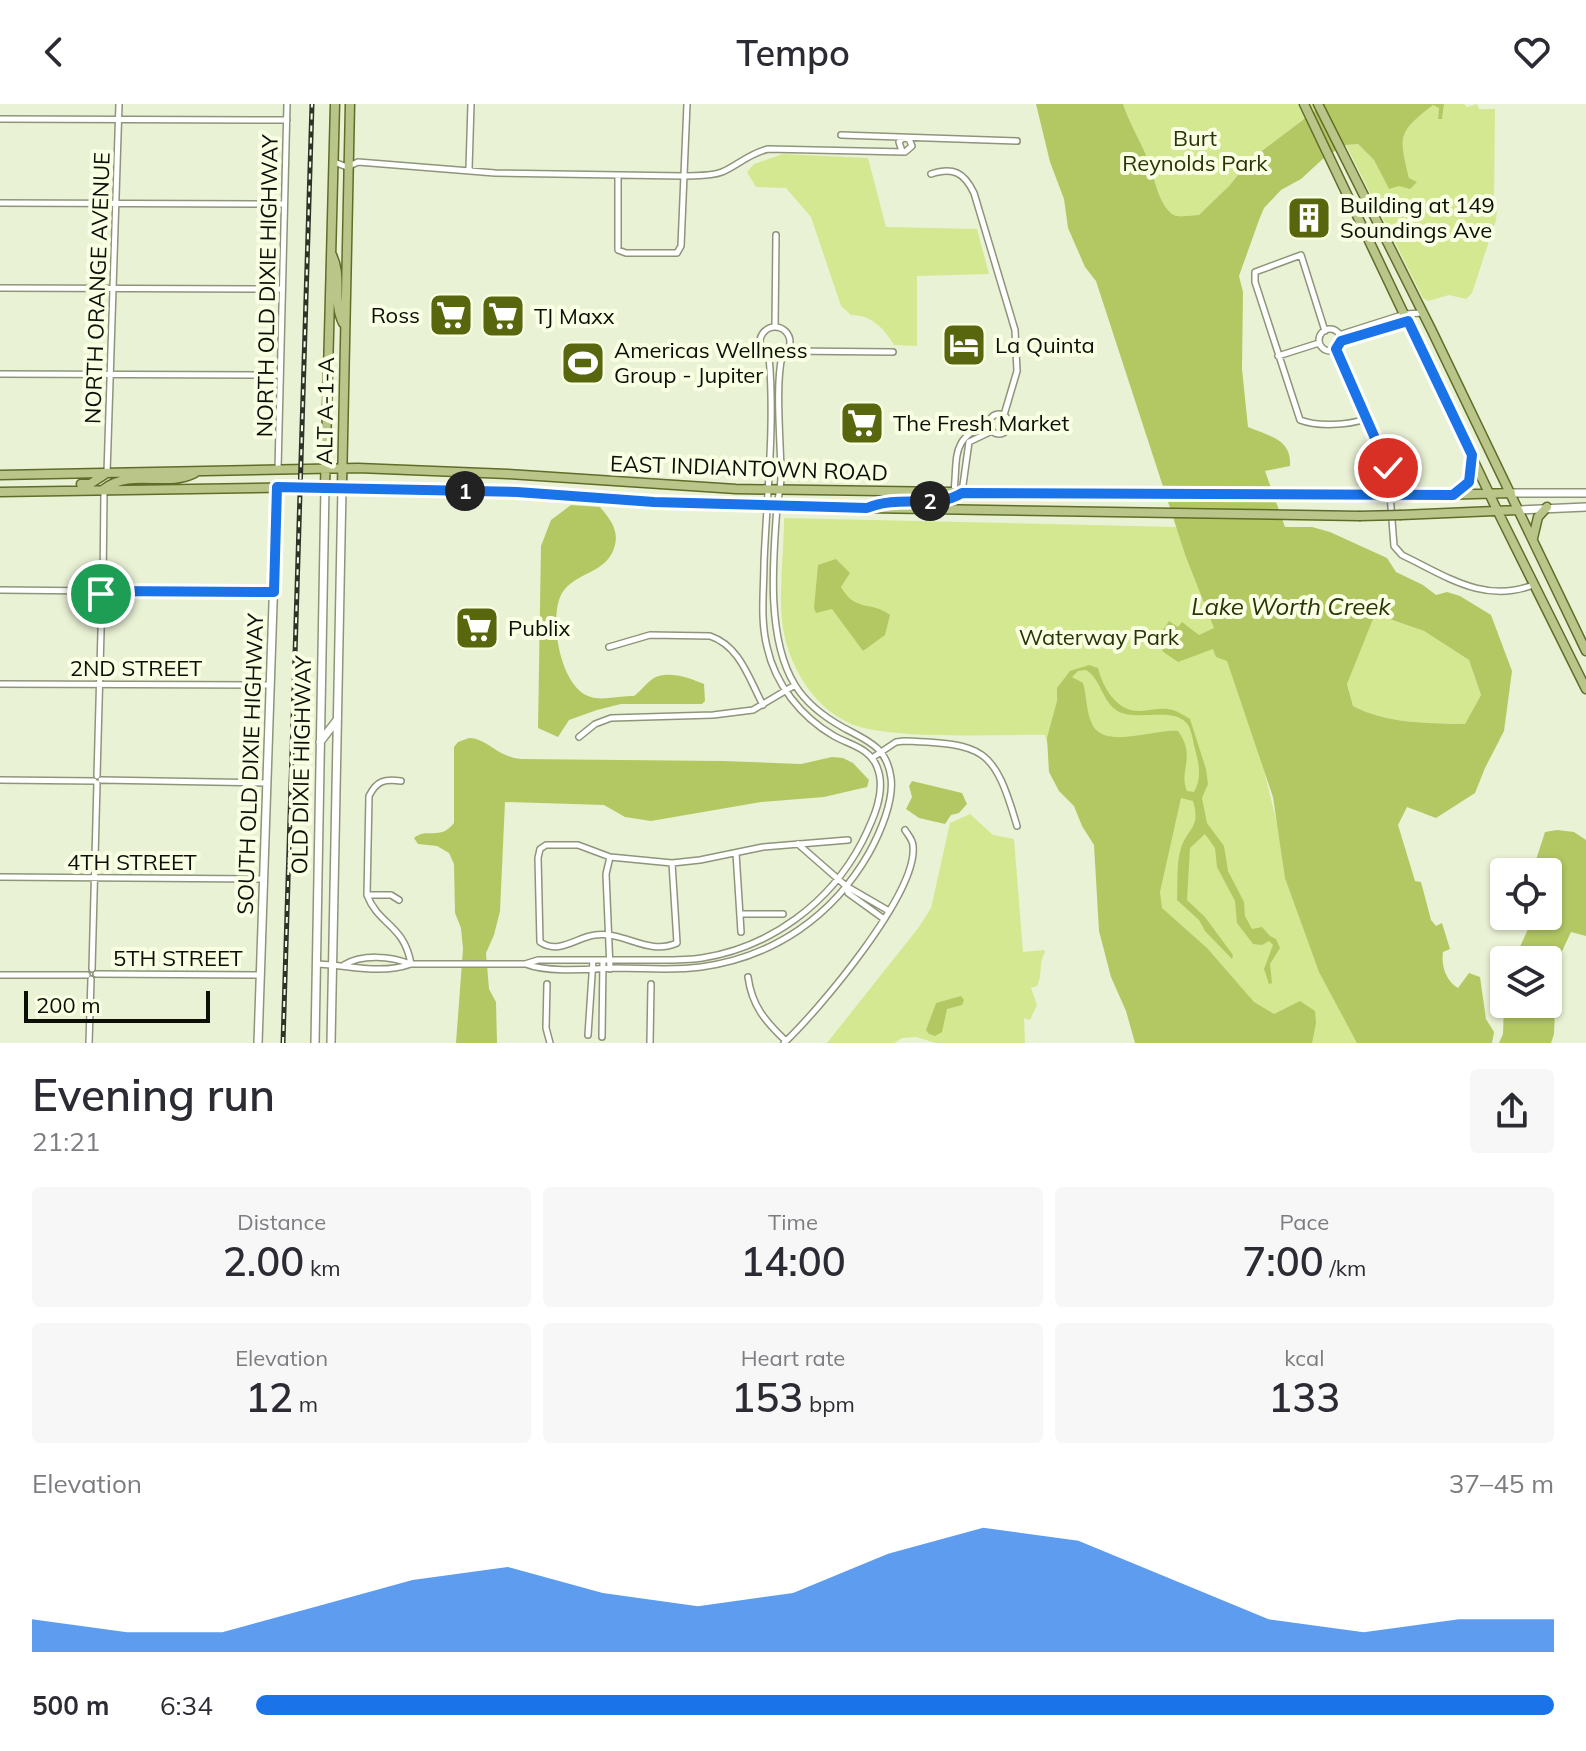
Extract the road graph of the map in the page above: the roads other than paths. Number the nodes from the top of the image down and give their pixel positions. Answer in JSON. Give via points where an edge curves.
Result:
{"nodes":[{"id":1,"x":119,"y":104,"type":"edge"},
{"id":2,"x":287,"y":104,"type":"edge"},
{"id":3,"x":335,"y":104,"type":"edge"},
{"id":4,"x":350,"y":104,"type":"edge"},
{"id":5,"x":471,"y":104,"type":"edge"},
{"id":6,"x":687,"y":104,"type":"edge"},
{"id":7,"x":1304,"y":104,"type":"edge"},
{"id":8,"x":1318,"y":104,"type":"edge"},
{"id":9,"x":0,"y":119,"type":"edge"},
{"id":10,"x":119,"y":119,"type":"junction"},
{"id":11,"x":287,"y":120,"type":"junction"},
{"id":12,"x":841,"y":135,"type":"dead end"},
{"id":13,"x":905,"y":138,"type":"junction"},
{"id":14,"x":1017,"y":141,"type":"dead end"},
{"id":15,"x":902,"y":151,"type":"junction"},
{"id":16,"x":333,"y":161,"type":"junction"},
{"id":17,"x":347,"y":167,"type":"junction"},
{"id":18,"x":469,"y":169,"type":"junction"},
{"id":19,"x":931,"y":174,"type":"dead end"},
{"id":20,"x":618,"y":175,"type":"junction"},
{"id":21,"x":683,"y":176,"type":"junction"},
{"id":22,"x":0,"y":203,"type":"edge"},
{"id":23,"x":116,"y":203,"type":"junction"},
{"id":24,"x":284,"y":204,"type":"junction"},
{"id":25,"x":776,"y":235,"type":"dead end"},
{"id":26,"x":331,"y":251,"type":"junction"},
{"id":27,"x":0,"y":288,"type":"edge"},
{"id":28,"x":113,"y":289,"type":"junction"},
{"id":29,"x":282,"y":289,"type":"junction"},
{"id":30,"x":1422,"y":313,"type":"junction"},
{"id":31,"x":1406,"y":317,"type":"junction"},
{"id":32,"x":345,"y":327,"type":"junction"},
{"id":33,"x":775,"y":327,"type":"junction"},
{"id":34,"x":1325,"y":331,"type":"junction"},
{"id":35,"x":1340,"y":338,"type":"junction"},
{"id":36,"x":1320,"y":343,"type":"junction"},
{"id":37,"x":1336,"y":349,"type":"junction"},
{"id":38,"x":893,"y":352,"type":"dead end"},
{"id":39,"x":785,"y":354,"type":"junction"},
{"id":40,"x":769,"y":356,"type":"junction"},
{"id":41,"x":1278,"y":356,"type":"junction"},
{"id":42,"x":0,"y":374,"type":"edge"},
{"id":43,"x":110,"y":374,"type":"junction"},
{"id":44,"x":279,"y":375,"type":"junction"},
{"id":45,"x":1004,"y":415,"type":"junction"},
{"id":46,"x":1366,"y":419,"type":"junction"},
{"id":47,"x":989,"y":422,"type":"junction"},
{"id":48,"x":992,"y":431,"type":"junction"},
{"id":49,"x":1472,"y":455,"type":"junction"},
{"id":50,"x":326,"y":468,"type":"junction"},
{"id":51,"x":343,"y":468,"type":"junction"},
{"id":52,"x":278,"y":469,"type":"junction"},
{"id":53,"x":199,"y":471,"type":"junction"},
{"id":54,"x":107,"y":473,"type":"junction"},
{"id":55,"x":0,"y":475,"type":"edge"},
{"id":56,"x":518,"y":475,"type":"junction"},
{"id":57,"x":277,"y":487,"type":"junction"},
{"id":58,"x":325,"y":487,"type":"junction"},
{"id":59,"x":342,"y":487,"type":"junction"},
{"id":60,"x":769,"y":488,"type":"junction"},
{"id":61,"x":104,"y":489,"type":"junction"},
{"id":62,"x":780,"y":489,"type":"junction"},
{"id":63,"x":0,"y":490,"type":"edge"},
{"id":64,"x":517,"y":492,"type":"junction"},
{"id":65,"x":958,"y":493,"type":"junction"},
{"id":66,"x":1511,"y":493,"type":"junction"},
{"id":67,"x":1586,"y":493,"type":"edge"},
{"id":68,"x":1490,"y":494,"type":"junction"},
{"id":69,"x":1453,"y":495,"type":"junction"},
{"id":70,"x":766,"y":504,"type":"junction"},
{"id":71,"x":777,"y":505,"type":"junction"},
{"id":72,"x":1547,"y":507,"type":"junction"},
{"id":73,"x":1586,"y":507,"type":"edge"},
{"id":74,"x":867,"y":508,"type":"junction"},
{"id":75,"x":1518,"y":510,"type":"junction"},
{"id":76,"x":1498,"y":512,"type":"junction"},
{"id":77,"x":1533,"y":539,"type":"junction"},
{"id":78,"x":1533,"y":585,"type":"junction"},
{"id":79,"x":0,"y":590,"type":"edge"},
{"id":80,"x":103,"y":591,"type":"junction"},
{"id":81,"x":274,"y":592,"type":"junction"},
{"id":82,"x":609,"y":647,"type":"dead end"},
{"id":83,"x":1586,"y":651,"type":"edge"},
{"id":84,"x":0,"y":684,"type":"edge"},
{"id":85,"x":100,"y":684,"type":"junction"},
{"id":86,"x":271,"y":685,"type":"junction"},
{"id":87,"x":795,"y":685,"type":"junction"},
{"id":88,"x":1586,"y":689,"type":"edge"},
{"id":89,"x":785,"y":691,"type":"junction"},
{"id":90,"x":763,"y":705,"type":"junction"},
{"id":91,"x":337,"y":719,"type":"junction"},
{"id":92,"x":579,"y":737,"type":"dead end"},
{"id":93,"x":319,"y":744,"type":"junction"},
{"id":94,"x":881,"y":752,"type":"junction"},
{"id":95,"x":872,"y":758,"type":"junction"},
{"id":96,"x":0,"y":780,"type":"edge"},
{"id":97,"x":97,"y":780,"type":"junction"},
{"id":98,"x":401,"y":781,"type":"dead end"},
{"id":99,"x":267,"y":783,"type":"junction"},
{"id":100,"x":1017,"y":826,"type":"dead end"},
{"id":101,"x":905,"y":830,"type":"dead end"},
{"id":102,"x":848,"y":840,"type":"dead end"},
{"id":103,"x":798,"y":844,"type":"junction"},
{"id":104,"x":736,"y":853,"type":"junction"},
{"id":105,"x":610,"y":857,"type":"junction"},
{"id":106,"x":672,"y":863,"type":"junction"},
{"id":107,"x":0,"y":877,"type":"edge"},
{"id":108,"x":94,"y":878,"type":"junction"},
{"id":109,"x":264,"y":879,"type":"junction"},
{"id":110,"x":837,"y":879,"type":"junction"},
{"id":111,"x":846,"y":886,"type":"junction"},
{"id":112,"x":367,"y":895,"type":"junction"},
{"id":113,"x":399,"y":900,"type":"dead end"},
{"id":114,"x":889,"y":911,"type":"junction"},
{"id":115,"x":740,"y":914,"type":"junction"},
{"id":116,"x":783,"y":914,"type":"dead end"},
{"id":117,"x":884,"y":919,"type":"junction"},
{"id":118,"x":741,"y":932,"type":"dead end"},
{"id":119,"x":609,"y":935,"type":"junction"},
{"id":120,"x":376,"y":958,"type":"junction"},
{"id":121,"x":593,"y":960,"type":"junction"},
{"id":122,"x":607,"y":960,"type":"junction"},
{"id":123,"x":316,"y":964,"type":"junction"},
{"id":124,"x":411,"y":964,"type":"junction"},
{"id":125,"x":525,"y":964,"type":"junction"},
{"id":126,"x":333,"y":965,"type":"junction"},
{"id":127,"x":344,"y":965,"type":"junction"},
{"id":128,"x":374,"y":969,"type":"junction"},
{"id":129,"x":593,"y":969,"type":"junction"},
{"id":130,"x":606,"y":969,"type":"junction"},
{"id":131,"x":91,"y":974,"type":"junction"},
{"id":132,"x":0,"y":975,"type":"edge"},
{"id":133,"x":261,"y":975,"type":"junction"},
{"id":134,"x":748,"y":977,"type":"dead end"},
{"id":135,"x":547,"y":984,"type":"dead end"},
{"id":136,"x":651,"y":984,"type":"dead end"},
{"id":137,"x":588,"y":1035,"type":"dead end"},
{"id":138,"x":602,"y":1037,"type":"dead end"},
{"id":139,"x":785,"y":1042,"type":"edge"},
{"id":140,"x":89,"y":1043,"type":"edge"},
{"id":141,"x":258,"y":1043,"type":"edge"},
{"id":142,"x":315,"y":1043,"type":"edge"},
{"id":143,"x":331,"y":1043,"type":"edge"},
{"id":144,"x":550,"y":1043,"type":"edge"},
{"id":145,"x":650,"y":1043,"type":"edge"}],
"edges":[{"from":1,"to":10,"type":"street","name":"NORTH ORANGE AVENUE"},
{"from":2,"to":11,"type":"street","name":"NORTH OLD DIXIE HIGHWAY"},
{"from":3,"to":16,"type":"main road","name":"ALT A-1-A"},
{"from":4,"to":17,"type":"main road","name":"ALT A-1-A"},
{"from":5,"to":18,"type":"street"},
{"from":6,"to":21,"type":"street"},
{"from":7,"to":31,"type":"main road"},
{"from":8,"to":30,"type":"main road"},
{"from":9,"to":10,"type":"street"},
{"from":10,"to":11,"type":"street"},
{"from":10,"to":23,"type":"street","name":"NORTH ORANGE AVENUE"},
{"from":11,"to":24,"type":"street","name":"NORTH OLD DIXIE HIGHWAY"},
{"from":12,"to":13,"type":"street"},
{"from":13,"to":14,"type":"street"},
{"from":13,"to":15,"type":"street","via":[[898,145]]},
{"from":13,"to":15,"type":"street","via":[[912,146]]},
{"from":15,"to":21,"type":"street","via":[[768,149],[711,175]]},
{"from":16,"to":17,"type":"street"},
{"from":16,"to":26,"type":"main road","name":"ALT A-1-A"},
{"from":17,"to":18,"type":"street","via":[[358,162]]},
{"from":17,"to":32,"type":"main road","name":"ALT A-1-A"},
{"from":18,"to":20,"type":"street"},
{"from":19,"to":45,"type":"street","via":[[956,171],[974,193],[1015,330],[1017,371]]},
{"from":20,"to":21,"type":"street"},
{"from":20,"to":21,"type":"street","via":[[617,245],[626,253],[680,250]]},
{"from":22,"to":23,"type":"street"},
{"from":23,"to":24,"type":"street"},
{"from":23,"to":28,"type":"street","name":"NORTH ORANGE AVENUE"},
{"from":24,"to":29,"type":"street","name":"NORTH OLD DIXIE HIGHWAY"},
{"from":25,"to":33,"type":"street"},
{"from":26,"to":32,"type":"main road","via":[[337,265],[336,306]]},
{"from":26,"to":50,"type":"main road","name":"ALT A-1-A"},
{"from":27,"to":28,"type":"street"},
{"from":28,"to":29,"type":"street"},
{"from":28,"to":43,"type":"street","name":"NORTH ORANGE AVENUE"},
{"from":29,"to":44,"type":"street","name":"NORTH OLD DIXIE HIGHWAY"},
{"from":30,"to":31,"type":"street"},
{"from":30,"to":66,"type":"main road"},
{"from":31,"to":35,"type":"street"},
{"from":31,"to":49,"type":"main road"},
{"from":32,"to":51,"type":"main road","name":"ALT A-1-A"},
{"from":33,"to":39,"type":"street","via":[[790,337]]},
{"from":33,"to":40,"type":"street","via":[[760,340]]},
{"from":34,"to":35,"type":"street","via":[[1334,330]]},
{"from":34,"to":36,"type":"street"},
{"from":34,"to":41,"type":"street","via":[[1301,255],[1260,268],[1254,275]]},
{"from":35,"to":37,"type":"street"},
{"from":36,"to":37,"type":"street","via":[[1327,351]]},
{"from":36,"to":41,"type":"street"},
{"from":37,"to":46,"type":"street"},
{"from":38,"to":39,"type":"street"},
{"from":39,"to":40,"type":"street"},
{"from":39,"to":62,"type":"street"},
{"from":40,"to":60,"type":"street"},
{"from":41,"to":46,"type":"street","via":[[1300,420]]},
{"from":42,"to":43,"type":"street"},
{"from":43,"to":44,"type":"street"},
{"from":43,"to":54,"type":"street","name":"NORTH ORANGE AVENUE"},
{"from":44,"to":52,"type":"street","name":"NORTH OLD DIXIE HIGHWAY"},
{"from":45,"to":47,"type":"street"},
{"from":45,"to":48,"type":"street","via":[[1007,430]]},
{"from":46,"to":78,"type":"street","via":[[1388,468],[1391,535],[1402,555],[1478,590]]},
{"from":47,"to":48,"type":"street"},
{"from":47,"to":65,"type":"street","via":[[964,436],[957,452]]},
{"from":48,"to":65,"type":"street","via":[[969,442]]},
{"from":49,"to":68,"type":"main road"},
{"from":49,"to":69,"type":"main road","via":[[1469,482]]},
{"from":50,"to":51,"type":"main road","name":"EAST INDIANTOWN ROAD"},
{"from":50,"to":52,"type":"main road","name":"EAST INDIANTOWN ROAD"},
{"from":50,"to":58,"type":"main road","name":"ALT A-1-A"},
{"from":51,"to":56,"type":"main road","name":"EAST INDIANTOWN ROAD"},
{"from":51,"to":59,"type":"main road","name":"ALT A-1-A"},
{"from":52,"to":53,"type":"main road","name":"EAST INDIANTOWN ROAD"},
{"from":53,"to":54,"type":"main road"},
{"from":53,"to":61,"type":"main road","via":[[177,478],[119,480]]},
{"from":54,"to":55,"type":"main road"},
{"from":54,"to":63,"type":"main road","via":[[90,484]]},
{"from":56,"to":60,"type":"main road","name":"EAST INDIANTOWN ROAD"},
{"from":56,"to":64,"type":"main road"},
{"from":57,"to":58,"type":"main road","name":"EAST INDIANTOWN ROAD"},
{"from":57,"to":61,"type":"main road","name":"EAST INDIANTOWN ROAD"},
{"from":57,"to":81,"type":"main road","name":"SOUTH OLD DIXIE HIGHWAY"},
{"from":58,"to":59,"type":"main road","name":"EAST INDIANTOWN ROAD"},
{"from":58,"to":93,"type":"main road","name":"OLD DIXIE HIGHWAY"},
{"from":59,"to":64,"type":"main road","name":"EAST INDIANTOWN ROAD"},
{"from":59,"to":91,"type":"main road","name":"ALT A-1-A"},
{"from":60,"to":62,"type":"main road","name":"EAST INDIANTOWN ROAD"},
{"from":60,"to":70,"type":"street"},
{"from":61,"to":63,"type":"main road"},
{"from":61,"to":80,"type":"street"},
{"from":62,"to":65,"type":"main road","name":"EAST INDIANTOWN ROAD"},
{"from":62,"to":71,"type":"street"},
{"from":64,"to":70,"type":"main road","name":"EAST INDIANTOWN ROAD"},
{"from":65,"to":69,"type":"main road","name":"EAST INDIANTOWN ROAD","bridge":true},
{"from":65,"to":74,"type":"main road","via":[[944,501],[894,500]]},
{"from":66,"to":67,"type":"main road","name":"EAST INDIANTOWN ROAD"},
{"from":66,"to":68,"type":"main road","name":"EAST INDIANTOWN ROAD"},
{"from":66,"to":75,"type":"main road"},
{"from":68,"to":69,"type":"main road","name":"EAST INDIANTOWN ROAD"},
{"from":68,"to":76,"type":"main road"},
{"from":70,"to":71,"type":"main road","name":"EAST INDIANTOWN ROAD"},
{"from":70,"to":89,"type":"street","via":[[763,626],[770,661]]},
{"from":71,"to":74,"type":"main road","name":"EAST INDIANTOWN ROAD"},
{"from":71,"to":87,"type":"street","via":[[775,626]]},
{"from":72,"to":73,"type":"main road","name":"EAST INDIANTOWN ROAD"},
{"from":72,"to":75,"type":"main road","name":"EAST INDIANTOWN ROAD"},
{"from":72,"to":77,"type":"main road","via":[[1538,517]]},
{"from":74,"to":76,"type":"main road","name":"EAST INDIANTOWN ROAD","bridge":true},
{"from":75,"to":76,"type":"main road","name":"EAST INDIANTOWN ROAD"},
{"from":75,"to":77,"type":"main road"},
{"from":76,"to":78,"type":"main road"},
{"from":77,"to":83,"type":"main road"},
{"from":78,"to":88,"type":"main road"},
{"from":79,"to":80,"type":"street"},
{"from":80,"to":81,"type":"street"},
{"from":80,"to":85,"type":"street"},
{"from":81,"to":86,"type":"main road","name":"SOUTH OLD DIXIE HIGHWAY"},
{"from":82,"to":90,"type":"street","via":[[650,635],[719,638],[737,654]]},
{"from":84,"to":85,"type":"street","name":"2ND STREET"},
{"from":85,"to":86,"type":"street","name":"2ND STREET"},
{"from":85,"to":97,"type":"street"},
{"from":86,"to":99,"type":"main road","name":"SOUTH OLD DIXIE HIGHWAY"},
{"from":87,"to":89,"type":"street"},
{"from":87,"to":94,"type":"street","via":[[812,705]]},
{"from":89,"to":90,"type":"street"},
{"from":89,"to":95,"type":"street","via":[[817,725]]},
{"from":90,"to":92,"type":"street","via":[[713,715],[611,718]]},
{"from":91,"to":93,"type":"main road"},
{"from":91,"to":126,"type":"main road","name":"OLD DIXIE HIGHWAY"},
{"from":93,"to":123,"type":"main road","name":"OLD DIXIE HIGHWAY"},
{"from":94,"to":95,"type":"street"},
{"from":94,"to":100,"type":"street","via":[[904,741],[975,749],[996,769]]},
{"from":94,"to":111,"type":"street","via":[[891,791],[876,839]]},
{"from":95,"to":110,"type":"street","via":[[880,790],[873,820]]},
{"from":96,"to":97,"type":"street"},
{"from":97,"to":99,"type":"street"},
{"from":97,"to":108,"type":"street"},
{"from":98,"to":112,"type":"street","via":[[381,781],[369,796]]},
{"from":99,"to":109,"type":"main road","name":"SOUTH OLD DIXIE HIGHWAY"},
{"from":101,"to":114,"type":"street","via":[[913,841],[912,857]]},
{"from":102,"to":103,"type":"street"},
{"from":103,"to":104,"type":"street"},
{"from":103,"to":110,"type":"street"},
{"from":104,"to":106,"type":"street"},
{"from":104,"to":115,"type":"street"},
{"from":105,"to":106,"type":"street"},
{"from":105,"to":119,"type":"street"},
{"from":105,"to":119,"type":"street","via":[[578,845],[546,845],[538,858],[540,942],[573,945],[594,935]]},
{"from":106,"to":119,"type":"street","via":[[677,943],[653,947]]},
{"from":107,"to":108,"type":"street","name":"4TH STREET"},
{"from":108,"to":109,"type":"street","name":"4TH STREET"},
{"from":108,"to":131,"type":"street"},
{"from":109,"to":133,"type":"main road","name":"SOUTH OLD DIXIE HIGHWAY"},
{"from":110,"to":111,"type":"street"},
{"from":110,"to":122,"type":"street","via":[[808,909],[757,942],[699,959]]},
{"from":111,"to":114,"type":"street"},
{"from":111,"to":117,"type":"street"},
{"from":111,"to":130,"type":"street","via":[[787,940],[746,956],[701,967]]},
{"from":112,"to":113,"type":"street"},
{"from":112,"to":124,"type":"street","via":[[406,942]]},
{"from":114,"to":117,"type":"street"},
{"from":115,"to":116,"type":"street"},
{"from":115,"to":118,"type":"street"},
{"from":117,"to":139,"type":"street"},
{"from":119,"to":122,"type":"street"},
{"from":120,"to":124,"type":"street"},
{"from":120,"to":127,"type":"street","via":[[354,958]]},
{"from":120,"to":128,"type":"street"},
{"from":121,"to":122,"type":"street"},
{"from":121,"to":125,"type":"street"},
{"from":121,"to":129,"type":"street"},
{"from":122,"to":130,"type":"street"},
{"from":123,"to":126,"type":"street"},
{"from":123,"to":142,"type":"main road","name":"OLD DIXIE HIGHWAY"},
{"from":124,"to":125,"type":"street"},
{"from":124,"to":128,"type":"street"},
{"from":125,"to":129,"type":"street"},
{"from":126,"to":127,"type":"street"},
{"from":126,"to":143,"type":"main road","name":"OLD DIXIE HIGHWAY"},
{"from":127,"to":128,"type":"street"},
{"from":129,"to":130,"type":"street"},
{"from":129,"to":137,"type":"street"},
{"from":130,"to":138,"type":"street"},
{"from":131,"to":132,"type":"street","name":"5TH STREET"},
{"from":131,"to":133,"type":"street","name":"5TH STREET"},
{"from":131,"to":140,"type":"street"},
{"from":133,"to":141,"type":"main road","name":"SOUTH OLD DIXIE HIGHWAY"},
{"from":134,"to":139,"type":"street","via":[[760,1016]]},
{"from":135,"to":144,"type":"street"},
{"from":136,"to":145,"type":"street"}]}
